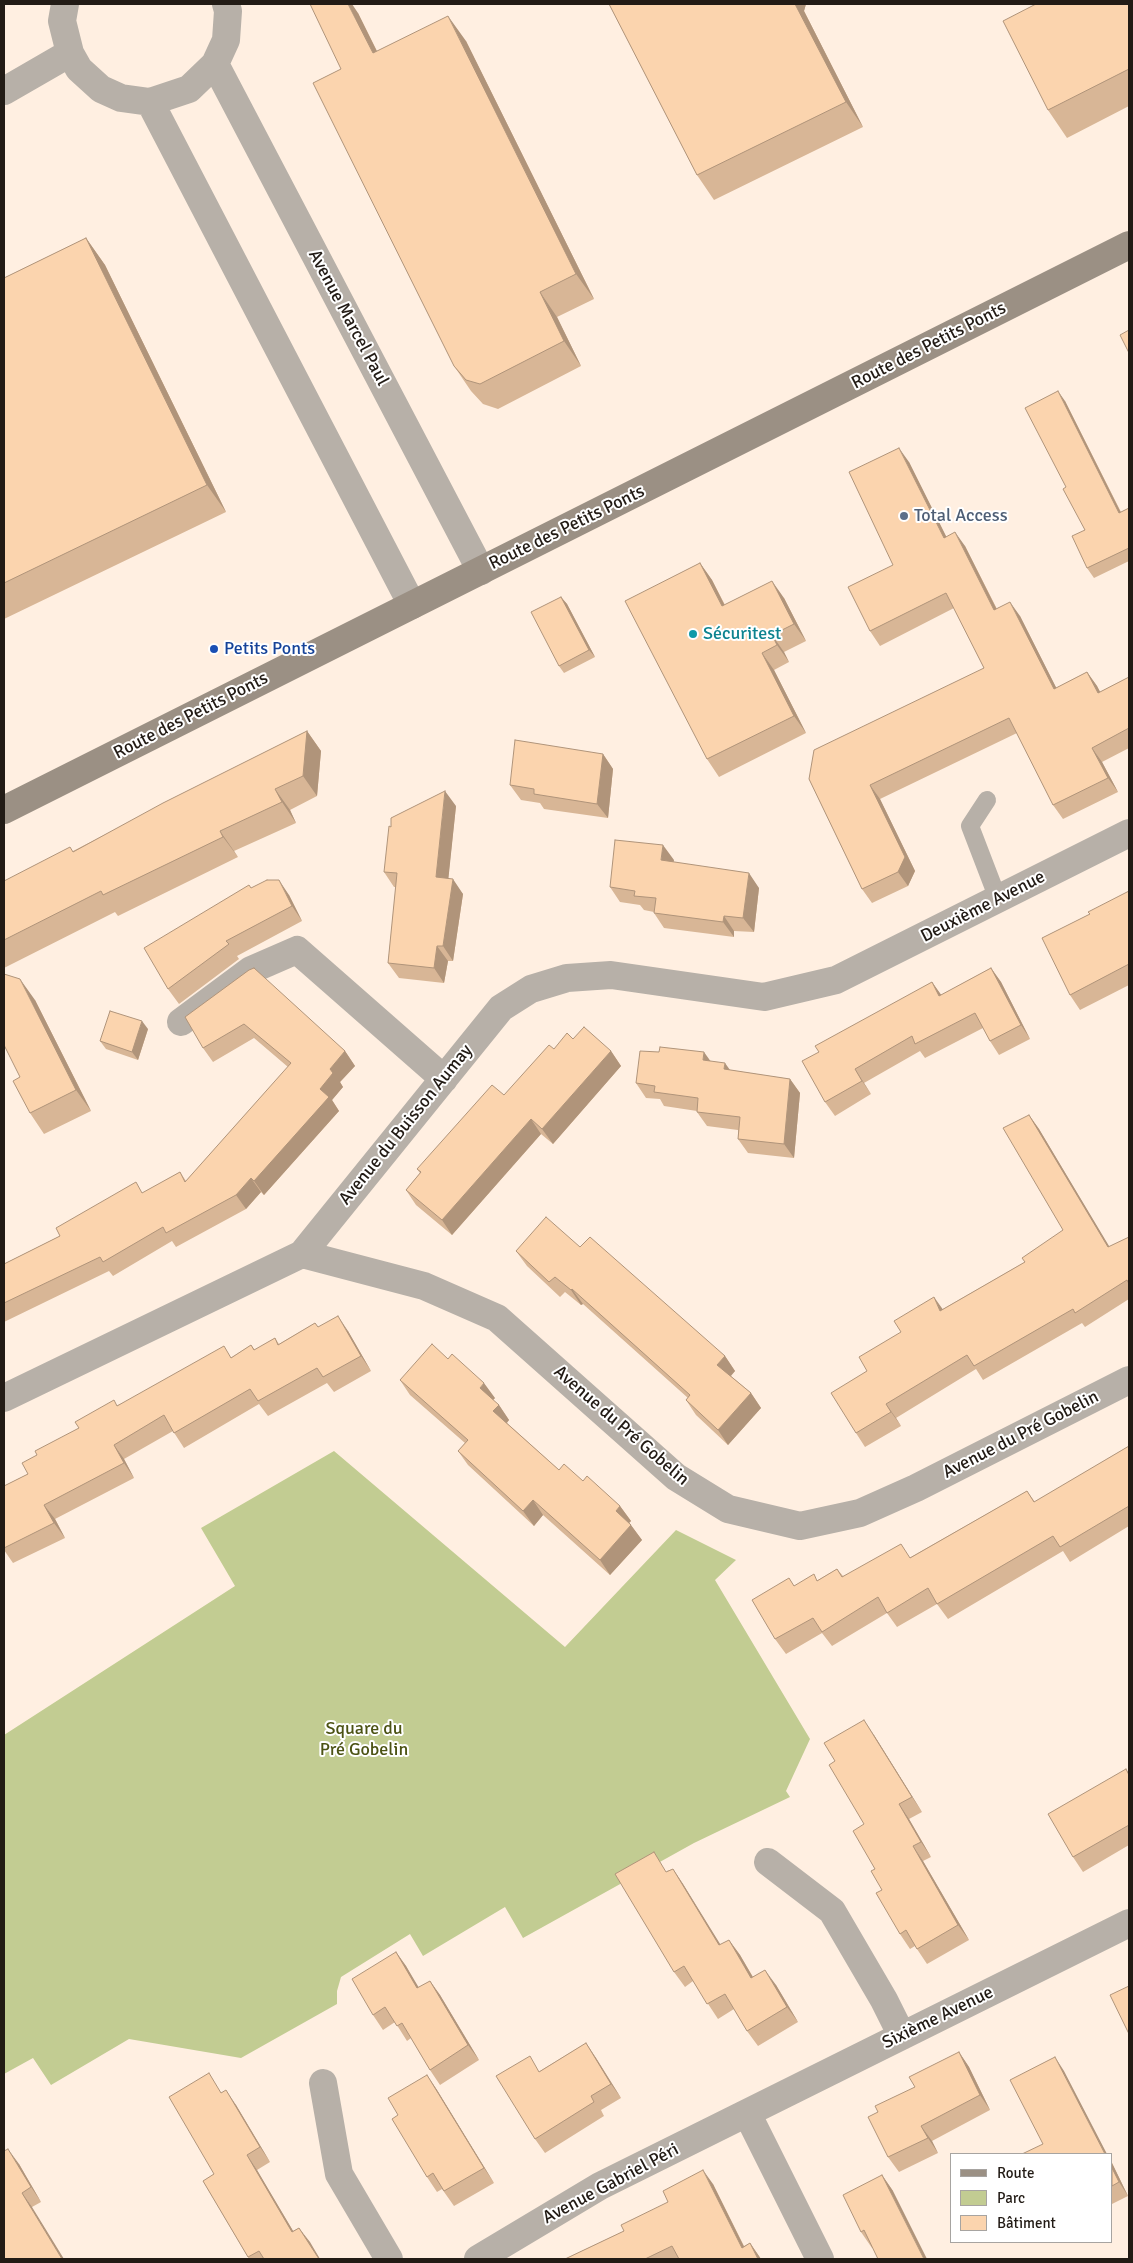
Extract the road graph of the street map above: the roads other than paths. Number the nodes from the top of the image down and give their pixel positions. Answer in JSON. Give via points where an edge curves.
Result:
{"nodes":[{"id":1,"x":65,"y":4,"type":"edge"},
{"id":2,"x":226,"y":4,"type":"edge"},
{"id":3,"x":70,"y":53,"type":"junction"},
{"id":4,"x":215,"y":64,"type":"junction"},
{"id":5,"x":4,"y":90,"type":"edge"},
{"id":6,"x":150,"y":102,"type":"junction"},
{"id":7,"x":1129,"y":245,"type":"edge"},
{"id":8,"x":481,"y":571,"type":"junction"},
{"id":9,"x":412,"y":605,"type":"junction"},
{"id":10,"x":987,"y":800,"type":"dead end"},
{"id":11,"x":4,"y":810,"type":"edge"},
{"id":12,"x":1129,"y":833,"type":"edge"},
{"id":13,"x":998,"y":899,"type":"junction"},
{"id":14,"x":836,"y":980,"type":"joint"},
{"id":15,"x":181,"y":1022,"type":"dead end"},
{"id":16,"x":444,"y":1079,"type":"junction"},
{"id":17,"x":302,"y":1254,"type":"junction"},
{"id":18,"x":1120,"y":1385,"type":"edge"},
{"id":19,"x":4,"y":1398,"type":"edge"},
{"id":20,"x":768,"y":1862,"type":"dead end"},
{"id":21,"x":1129,"y":1923,"type":"edge"},
{"id":22,"x":902,"y":2036,"type":"junction"},
{"id":23,"x":323,"y":2083,"type":"dead end"},
{"id":24,"x":747,"y":2113,"type":"junction"},
{"id":25,"x":389,"y":2259,"type":"edge"},
{"id":26,"x":478,"y":2259,"type":"edge"},
{"id":27,"x":820,"y":2259,"type":"edge"}],
"edges":[{"from":1,"to":3,"type":"street","via":[[62,22]]},
{"from":2,"to":4,"type":"street","via":[[226,40]]},
{"from":3,"to":5,"type":"street"},
{"from":3,"to":6,"type":"street","via":[[80,69],[100,89],[121,98]]},
{"from":4,"to":6,"type":"street","via":[[189,89]]},
{"from":4,"to":8,"type":"street","name":"Avenue Marcel Paul"},
{"from":6,"to":9,"type":"street"},
{"from":7,"to":8,"type":"main road","name":"Route des Petits Ponts"},
{"from":8,"to":9,"type":"main road","name":"Route des Petits Ponts"},
{"from":9,"to":11,"type":"main road","name":"Route des Petits Ponts"},
{"from":10,"to":13,"type":"lane","via":[[970,826]]},
{"from":12,"to":13,"type":"street","name":"Deuxième Avenue"},
{"from":13,"to":14,"type":"street","name":"Deuxième Avenue"},
{"from":14,"to":16,"type":"street","name":"Avenue du Buisson Aumay","via":[[764,996],[611,975],[567,978],[531,989],[501,1008]]},
{"from":15,"to":16,"type":"street","via":[[252,970],[296,950]]},
{"from":16,"to":17,"type":"street","name":"Avenue du Buisson Aumay"},
{"from":17,"to":18,"type":"street","name":"Avenue du Pré Gobelin","via":[[424,1286],[497,1318],[676,1477],[728,1509],[800,1526],[860,1513]]},
{"from":17,"to":19,"type":"street","name":"Avenue du Buisson Aumay"},
{"from":20,"to":22,"type":"street","via":[[832,1911]]},
{"from":21,"to":22,"type":"street","name":"Sixième Avenue"},
{"from":22,"to":24,"type":"street","name":"Sixième Avenue"},
{"from":23,"to":25,"type":"street","via":[[340,2174]]},
{"from":24,"to":26,"type":"street","name":"Avenue Gabriel Péri","via":[[600,2186]]},
{"from":24,"to":27,"type":"street"}]}
